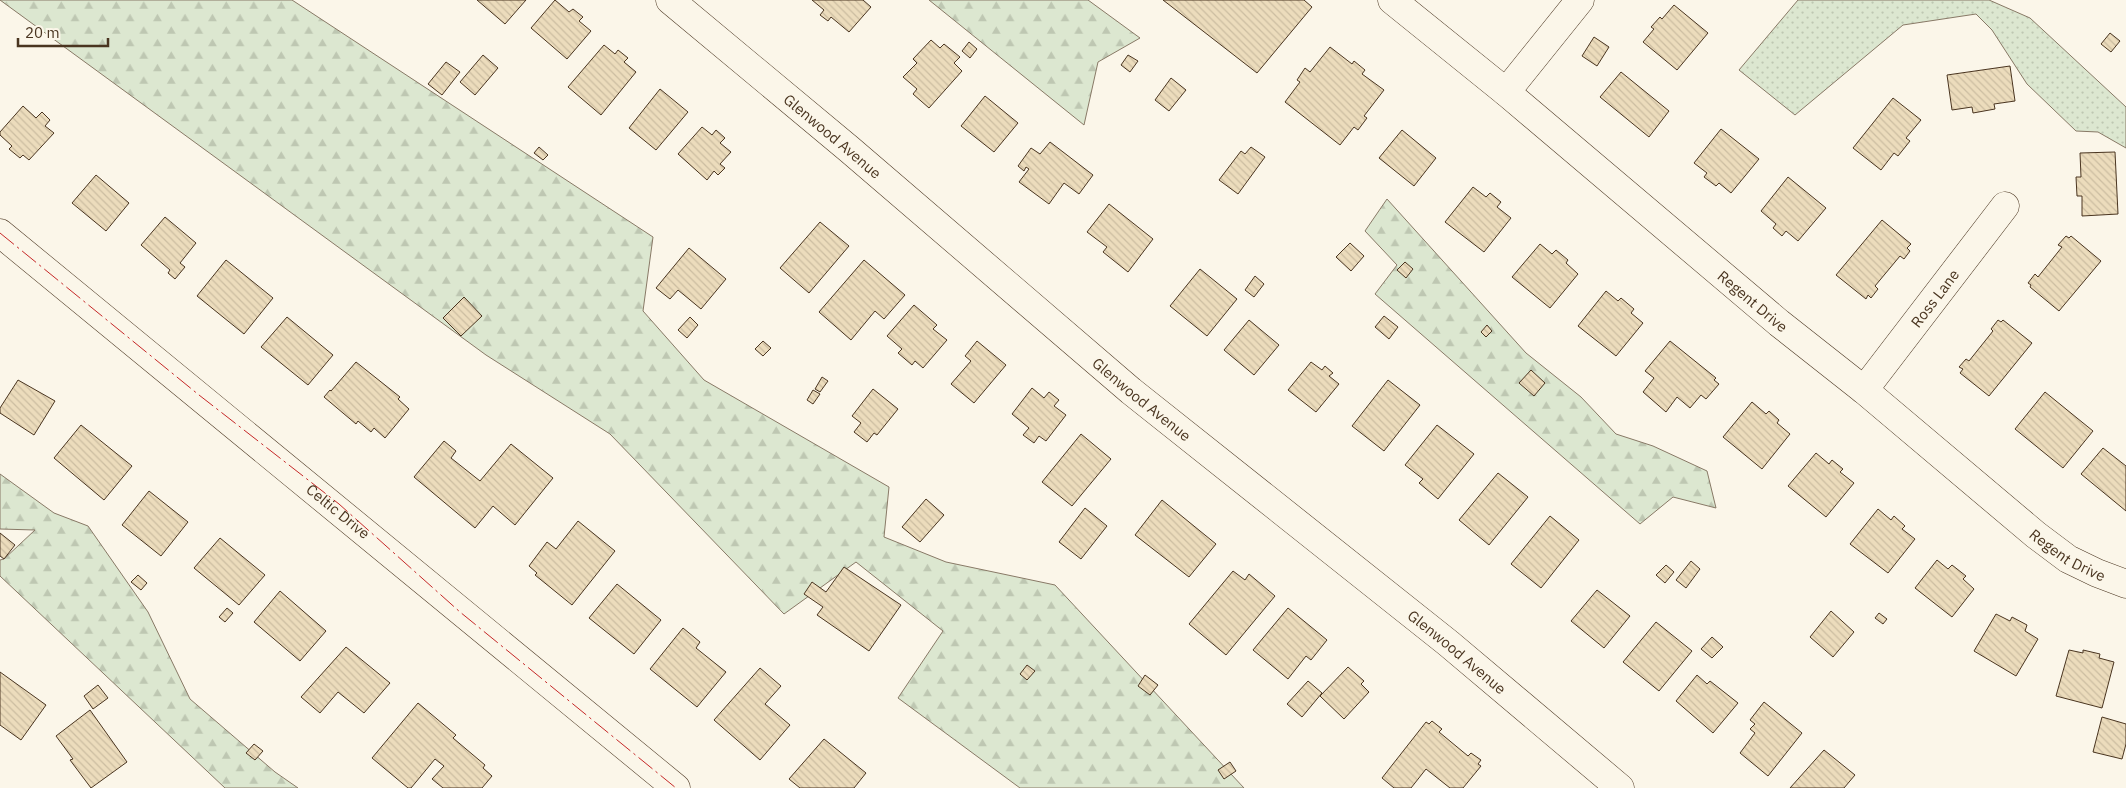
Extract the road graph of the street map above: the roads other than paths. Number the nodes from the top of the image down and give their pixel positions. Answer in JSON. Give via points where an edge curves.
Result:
{"nodes":[{"id":1,"x":670,"y":0,"type":"edge"},
{"id":2,"x":1392,"y":0,"type":"edge"},
{"id":3,"x":1580,"y":0,"type":"edge"},
{"id":4,"x":1506,"y":92,"type":"junction"},
{"id":5,"x":2005,"y":206,"type":"dead end"},
{"id":6,"x":0,"y":233,"type":"edge"},
{"id":7,"x":1864,"y":390,"type":"junction"},
{"id":8,"x":2126,"y":584,"type":"edge"},
{"id":9,"x":676,"y":788,"type":"edge"},
{"id":10,"x":1620,"y":788,"type":"edge"}],
"edges":[{"from":1,"to":10,"type":"street","name":"Glenwood Avenue","via":[[1131,391],[1440,637]]},
{"from":2,"to":4,"type":"street","name":"Regent Drive"},
{"from":3,"to":4,"type":"street"},
{"from":4,"to":7,"type":"street","name":"Regent Drive","via":[[1779,323]]},
{"from":5,"to":7,"type":"street","name":"Ross Lane"},
{"from":6,"to":9,"type":"street","name":"Celtic Drive"},
{"from":7,"to":8,"type":"street","name":"Regent Drive","via":[[2068,559]]}]}
